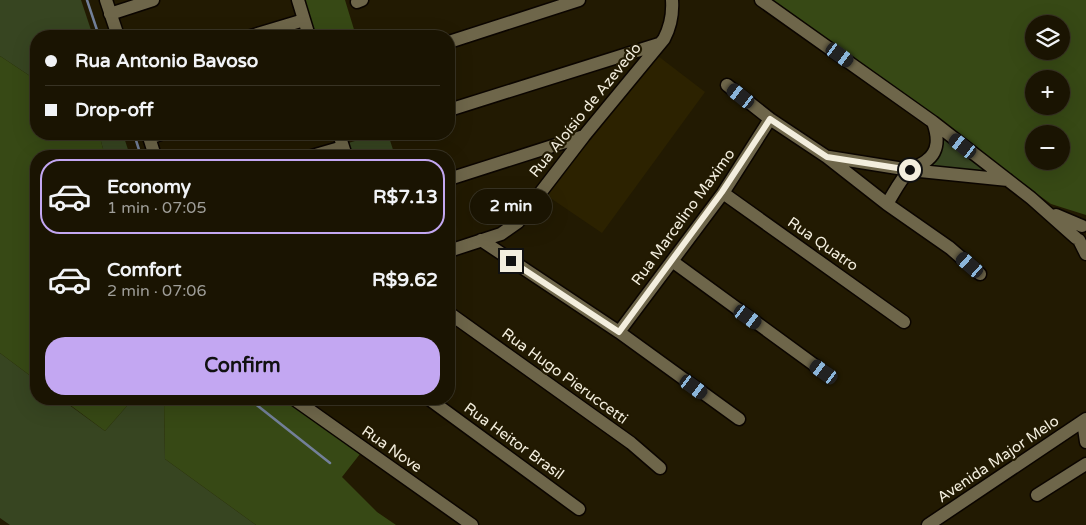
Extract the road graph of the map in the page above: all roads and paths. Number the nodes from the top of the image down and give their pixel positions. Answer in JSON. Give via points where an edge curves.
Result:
{"nodes":[{"id":1,"x":106,"y":0,"type":"edge"},
{"id":2,"x":153,"y":0,"type":"edge"},
{"id":3,"x":298,"y":0,"type":"edge"},
{"id":4,"x":579,"y":0,"type":"edge"},
{"id":5,"x":672,"y":0,"type":"edge"},
{"id":6,"x":761,"y":0,"type":"edge"},
{"id":7,"x":110,"y":14,"type":"junction"},
{"id":8,"x":304,"y":20,"type":"junction"},
{"id":9,"x":116,"y":30,"type":"edge"},
{"id":10,"x":271,"y":30,"type":"edge"},
{"id":11,"x":307,"y":30,"type":"edge"},
{"id":12,"x":455,"y":40,"type":"edge"},
{"id":13,"x":659,"y":44,"type":"junction"},
{"id":14,"x":726,"y":85,"type":"dead end"},
{"id":15,"x":455,"y":108,"type":"edge"},
{"id":16,"x":770,"y":119,"type":"junction"},
{"id":17,"x":933,"y":122,"type":"junction"},
{"id":18,"x":584,"y":136,"type":"junction"},
{"id":19,"x":827,"y":157,"type":"junction"},
{"id":20,"x":910,"y":170,"type":"junction"},
{"id":21,"x":455,"y":177,"type":"edge"},
{"id":22,"x":1008,"y":180,"type":"junction"},
{"id":23,"x":722,"y":192,"type":"junction"},
{"id":24,"x":887,"y":204,"type":"junction"},
{"id":25,"x":1083,"y":234,"type":"edge"},
{"id":26,"x":481,"y":240,"type":"junction"},
{"id":27,"x":455,"y":249,"type":"edge"},
{"id":28,"x":1086,"y":254,"type":"edge"},
{"id":29,"x":672,"y":262,"type":"junction"},
{"id":30,"x":980,"y":274,"type":"dead end"},
{"id":31,"x":455,"y":317,"type":"edge"},
{"id":32,"x":904,"y":322,"type":"dead end"},
{"id":33,"x":619,"y":332,"type":"junction"},
{"id":34,"x":824,"y":372,"type":"dead end"},
{"id":35,"x":302,"y":405,"type":"edge"},
{"id":36,"x":437,"y":405,"type":"edge"},
{"id":37,"x":739,"y":419,"type":"dead end"},
{"id":38,"x":1084,"y":420,"type":"edge"},
{"id":39,"x":1086,"y":442,"type":"edge"},
{"id":40,"x":1086,"y":464,"type":"edge"},
{"id":41,"x":660,"y":468,"type":"dead end"},
{"id":42,"x":1037,"y":495,"type":"dead end"},
{"id":43,"x":579,"y":509,"type":"dead end"},
{"id":44,"x":472,"y":525,"type":"edge"},
{"id":45,"x":928,"y":525,"type":"edge"}],
"edges":[{"from":1,"to":7,"type":"street"},
{"from":2,"to":7,"type":"street"},
{"from":3,"to":8,"type":"street"},
{"from":4,"to":12,"type":"street"},
{"from":5,"to":13,"type":"street","name":"Rua Aloísio de Azevedo","via":[[672,19]]},
{"from":6,"to":17,"type":"street"},
{"from":7,"to":9,"type":"street"},
{"from":8,"to":10,"type":"street"},
{"from":8,"to":11,"type":"street"},
{"from":13,"to":15,"type":"street"},
{"from":13,"to":18,"type":"street","name":"Rua Aloísio de Azevedo"},
{"from":14,"to":16,"type":"street"},
{"from":16,"to":19,"type":"street"},
{"from":16,"to":23,"type":"street","name":"Rua Marcelino Maximo"},
{"from":17,"to":20,"type":"street","via":[[937,135],[933,154]]},
{"from":17,"to":22,"type":"street"},
{"from":18,"to":21,"type":"street"},
{"from":18,"to":26,"type":"street","name":"Rua Aloísio de Azevedo","via":[[518,222],[501,234]]},
{"from":19,"to":20,"type":"street"},
{"from":19,"to":24,"type":"street"},
{"from":20,"to":22,"type":"street"},
{"from":20,"to":24,"type":"street"},
{"from":22,"to":25,"type":"street","via":[[1046,211]]},
{"from":23,"to":29,"type":"street","name":"Rua Marcelino Maximo"},
{"from":23,"to":32,"type":"street","name":"Rua Quatro"},
{"from":24,"to":30,"type":"street","via":[[950,248]]},
{"from":25,"to":28,"type":"street"},
{"from":26,"to":27,"type":"street","name":"Rua Aloísio de Azevedo"},
{"from":26,"to":33,"type":"street"},
{"from":29,"to":33,"type":"street","name":"Rua Marcelino Maximo"},
{"from":29,"to":34,"type":"street"},
{"from":31,"to":41,"type":"street","name":"Rua Hugo Pieruccetti","via":[[631,443]]},
{"from":33,"to":37,"type":"street"},
{"from":35,"to":44,"type":"street","name":"Rua Nove"},
{"from":36,"to":43,"type":"street","name":"Rua Heitor Brasil"},
{"from":38,"to":39,"type":"street"},
{"from":38,"to":45,"type":"street","name":"Avenida Major Melo"},
{"from":40,"to":42,"type":"street"}]}
